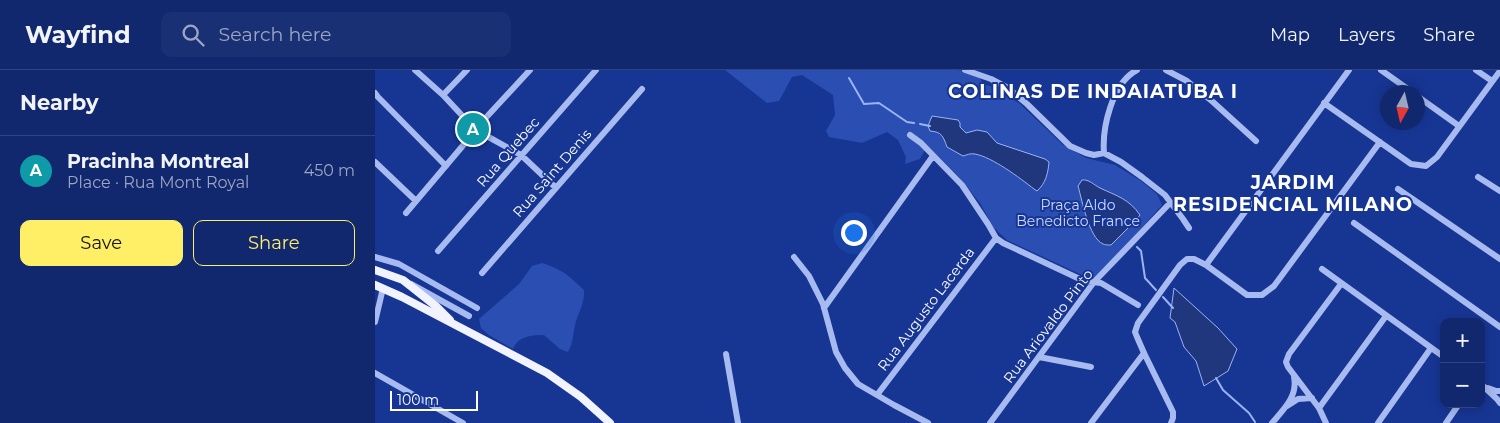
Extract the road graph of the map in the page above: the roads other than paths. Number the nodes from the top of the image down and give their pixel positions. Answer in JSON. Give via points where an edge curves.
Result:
{"nodes":[{"id":1,"x":415,"y":70,"type":"edge"},
{"id":2,"x":467,"y":70,"type":"edge"},
{"id":3,"x":530,"y":70,"type":"edge"},
{"id":4,"x":596,"y":70,"type":"edge"},
{"id":5,"x":965,"y":70,"type":"edge"},
{"id":6,"x":1137,"y":70,"type":"edge"},
{"id":7,"x":1166,"y":70,"type":"edge"},
{"id":8,"x":1349,"y":70,"type":"edge"},
{"id":9,"x":1381,"y":70,"type":"edge"},
{"id":10,"x":1476,"y":70,"type":"edge"},
{"id":11,"x":1500,"y":71,"type":"edge"},
{"id":12,"x":1492,"y":81,"type":"junction"},
{"id":13,"x":1403,"y":85,"type":"edge"},
{"id":14,"x":641,"y":89,"type":"dead end"},
{"id":15,"x":375,"y":93,"type":"edge"},
{"id":16,"x":443,"y":95,"type":"junction"},
{"id":17,"x":1425,"y":102,"type":"edge"},
{"id":18,"x":1324,"y":103,"type":"junction"},
{"id":19,"x":471,"y":124,"type":"junction"},
{"id":20,"x":481,"y":124,"type":"junction"},
{"id":21,"x":1459,"y":126,"type":"junction"},
{"id":22,"x":483,"y":134,"type":"junction"},
{"id":23,"x":910,"y":135,"type":"dead end"},
{"id":24,"x":471,"y":136,"type":"junction"},
{"id":25,"x":1256,"y":141,"type":"dead end"},
{"id":26,"x":1381,"y":142,"type":"junction"},
{"id":27,"x":1104,"y":153,"type":"junction"},
{"id":28,"x":521,"y":155,"type":"junction"},
{"id":29,"x":933,"y":156,"type":"junction"},
{"id":30,"x":375,"y":162,"type":"edge"},
{"id":31,"x":446,"y":166,"type":"junction"},
{"id":32,"x":1478,"y":177,"type":"dead end"},
{"id":33,"x":555,"y":187,"type":"junction"},
{"id":34,"x":1398,"y":189,"type":"dead end"},
{"id":35,"x":1500,"y":191,"type":"edge"},
{"id":36,"x":416,"y":201,"type":"junction"},
{"id":37,"x":1170,"y":203,"type":"junction"},
{"id":38,"x":406,"y":213,"type":"dead end"},
{"id":39,"x":1354,"y":223,"type":"dead end"},
{"id":40,"x":1189,"y":228,"type":"dead end"},
{"id":41,"x":995,"y":238,"type":"junction"},
{"id":42,"x":439,"y":251,"type":"dead end"},
{"id":43,"x":794,"y":257,"type":"dead end"},
{"id":44,"x":375,"y":258,"type":"edge"},
{"id":45,"x":1500,"y":259,"type":"edge"},
{"id":46,"x":1206,"y":265,"type":"junction"},
{"id":47,"x":1322,"y":269,"type":"dead end"},
{"id":48,"x":379,"y":271,"type":"edge"},
{"id":49,"x":482,"y":273,"type":"dead end"},
{"id":50,"x":375,"y":280,"type":"edge"},
{"id":51,"x":403,"y":280,"type":"junction"},
{"id":52,"x":1094,"y":282,"type":"junction"},
{"id":53,"x":1341,"y":284,"type":"junction"},
{"id":54,"x":379,"y":287,"type":"edge"},
{"id":55,"x":445,"y":290,"type":"junction"},
{"id":56,"x":439,"y":300,"type":"junction"},
{"id":57,"x":1138,"y":305,"type":"dead end"},
{"id":58,"x":477,"y":308,"type":"dead end"},
{"id":59,"x":824,"y":308,"type":"junction"},
{"id":60,"x":469,"y":316,"type":"dead end"},
{"id":61,"x":1386,"y":316,"type":"junction"},
{"id":62,"x":375,"y":322,"type":"edge"},
{"id":63,"x":455,"y":325,"type":"junction"},
{"id":64,"x":1500,"y":327,"type":"edge"},
{"id":65,"x":1431,"y":348,"type":"junction"},
{"id":66,"x":1143,"y":353,"type":"junction"},
{"id":67,"x":726,"y":354,"type":"dead end"},
{"id":68,"x":1440,"y":354,"type":"edge"},
{"id":69,"x":1039,"y":357,"type":"junction"},
{"id":70,"x":1091,"y":367,"type":"dead end"},
{"id":71,"x":375,"y":373,"type":"edge"},
{"id":72,"x":1293,"y":374,"type":"junction"},
{"id":73,"x":1485,"y":387,"type":"edge"},
{"id":74,"x":1485,"y":388,"type":"edge"},
{"id":75,"x":1500,"y":391,"type":"edge"},
{"id":76,"x":877,"y":395,"type":"junction"},
{"id":77,"x":1312,"y":398,"type":"junction"},
{"id":78,"x":1500,"y":403,"type":"edge"},
{"id":79,"x":1286,"y":407,"type":"junction"},
{"id":80,"x":1319,"y":408,"type":"junction"},
{"id":81,"x":1456,"y":408,"type":"edge"},
{"id":82,"x":463,"y":423,"type":"edge"},
{"id":83,"x":610,"y":423,"type":"edge"},
{"id":84,"x":738,"y":423,"type":"edge"},
{"id":85,"x":929,"y":423,"type":"edge"},
{"id":86,"x":990,"y":423,"type":"edge"},
{"id":87,"x":1091,"y":423,"type":"edge"},
{"id":88,"x":1171,"y":423,"type":"edge"},
{"id":89,"x":1272,"y":423,"type":"edge"},
{"id":90,"x":1326,"y":423,"type":"edge"},
{"id":91,"x":1377,"y":423,"type":"edge"},
{"id":92,"x":1446,"y":423,"type":"edge"}],
"edges":[{"from":1,"to":16,"type":"street"},
{"from":2,"to":16,"type":"street"},
{"from":3,"to":20,"type":"street"},
{"from":4,"to":28,"type":"street","name":"Rua Quebec"},
{"from":5,"to":27,"type":"street","via":[[1008,88],[1070,146],[1094,155]]},
{"from":6,"to":27,"type":"street","via":[[1123,81],[1115,93],[1106,125]]},
{"from":7,"to":25,"type":"street","via":[[1213,102]]},
{"from":8,"to":18,"type":"street"},
{"from":9,"to":13,"type":"street"},
{"from":10,"to":12,"type":"street"},
{"from":11,"to":12,"type":"street"},
{"from":12,"to":21,"type":"street"},
{"from":14,"to":33,"type":"street","name":"Rua Saint Denis"},
{"from":15,"to":31,"type":"street"},
{"from":16,"to":19,"type":"street"},
{"from":17,"to":21,"type":"street"},
{"from":18,"to":26,"type":"street"},
{"from":18,"to":46,"type":"street"},
{"from":19,"to":20,"type":"street"},
{"from":19,"to":24,"type":"street","via":[[468,130]]},
{"from":20,"to":22,"type":"street"},
{"from":21,"to":26,"type":"street","via":[[1437,157],[1426,166],[1411,164]]},
{"from":22,"to":24,"type":"street","via":[[479,138]]},
{"from":22,"to":28,"type":"street"},
{"from":23,"to":29,"type":"street"},
{"from":24,"to":31,"type":"street"},
{"from":26,"to":46,"type":"street","via":[[1273,286],[1262,295],[1247,294]]},
{"from":27,"to":37,"type":"street","via":[[1142,177]]},
{"from":28,"to":33,"type":"street"},
{"from":28,"to":42,"type":"street","name":"Rua Quebec"},
{"from":29,"to":41,"type":"street","via":[[962,185]]},
{"from":29,"to":59,"type":"street"},
{"from":30,"to":36,"type":"street"},
{"from":31,"to":36,"type":"street"},
{"from":32,"to":35,"type":"street"},
{"from":33,"to":49,"type":"street","name":"Rua Saint Denis"},
{"from":34,"to":45,"type":"street"},
{"from":36,"to":38,"type":"street"},
{"from":37,"to":40,"type":"street"},
{"from":37,"to":52,"type":"street","name":"Rua Ariovaldo Pinto"},
{"from":39,"to":64,"type":"street"},
{"from":41,"to":52,"type":"street","via":[[1084,281]]},
{"from":41,"to":76,"type":"street","name":"Rua Augusto Lacerda"},
{"from":43,"to":59,"type":"street","via":[[809,276]]},
{"from":44,"to":55,"type":"street","via":[[399,264]]},
{"from":46,"to":66,"type":"street","via":[[1191,258],[1183,262],[1138,323],[1135,332]]},
{"from":47,"to":53,"type":"street"},
{"from":48,"to":50,"type":"main road","via":[[380,278]]},
{"from":48,"to":51,"type":"main road"},
{"from":51,"to":56,"type":"street"},
{"from":51,"to":63,"type":"main road"},
{"from":52,"to":57,"type":"street"},
{"from":52,"to":69,"type":"street","name":"Rua Ariovaldo Pinto"},
{"from":53,"to":61,"type":"street"},
{"from":53,"to":72,"type":"street","via":[[1289,354],[1286,362]]},
{"from":54,"to":62,"type":"street"},
{"from":54,"to":63,"type":"main road"},
{"from":55,"to":56,"type":"street"},
{"from":55,"to":58,"type":"street"},
{"from":56,"to":60,"type":"street"},
{"from":59,"to":76,"type":"street","via":[[836,352],[845,368],[858,384]]},
{"from":61,"to":65,"type":"street"},
{"from":61,"to":80,"type":"street"},
{"from":63,"to":83,"type":"main road","via":[[564,383]]},
{"from":65,"to":68,"type":"street"},
{"from":65,"to":91,"type":"street"},
{"from":66,"to":87,"type":"street"},
{"from":66,"to":88,"type":"street","via":[[1173,412]]},
{"from":67,"to":84,"type":"street"},
{"from":69,"to":70,"type":"street"},
{"from":69,"to":86,"type":"street","name":"Rua Ariovaldo Pinto"},
{"from":71,"to":82,"type":"street"},
{"from":72,"to":77,"type":"street"},
{"from":72,"to":79,"type":"street","via":[[1295,389]]},
{"from":73,"to":75,"type":"street"},
{"from":74,"to":78,"type":"street"},
{"from":76,"to":85,"type":"street"},
{"from":77,"to":79,"type":"street","via":[[1299,399]]},
{"from":77,"to":80,"type":"street"},
{"from":79,"to":89,"type":"street"},
{"from":80,"to":90,"type":"street"},
{"from":81,"to":92,"type":"street"}]}
